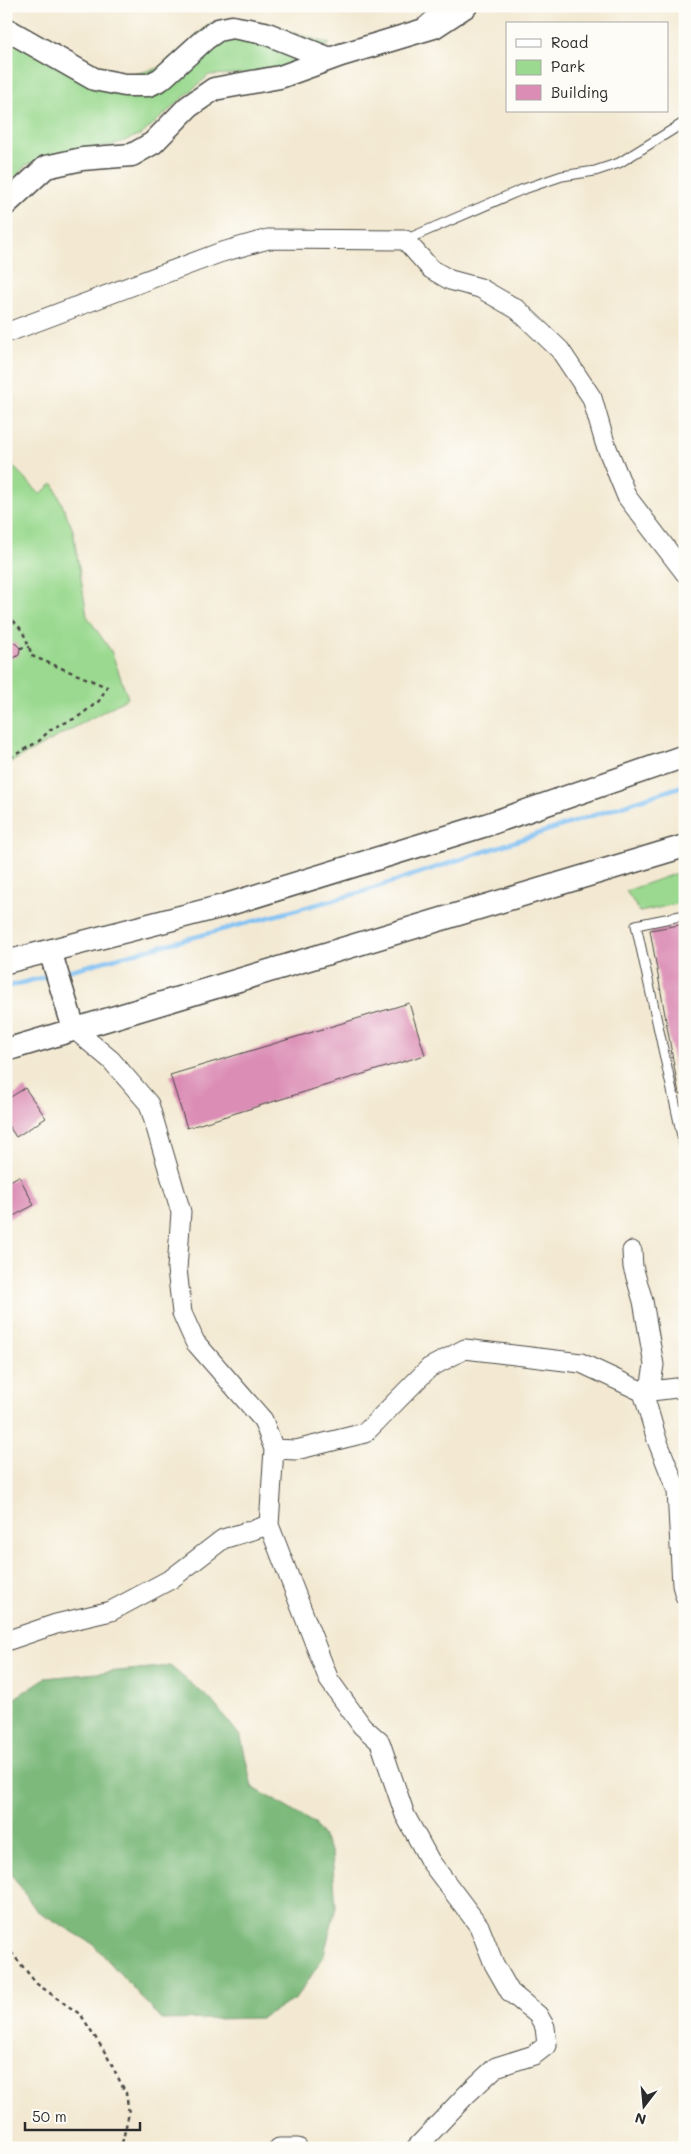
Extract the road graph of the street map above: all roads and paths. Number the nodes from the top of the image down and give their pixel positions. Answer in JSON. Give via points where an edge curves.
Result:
{"nodes":[{"id":1,"x":440,"y":6,"type":"edge"},
{"id":2,"x":466,"y":6,"type":"edge"},
{"id":3,"x":6,"y":29,"type":"edge"},
{"id":4,"x":410,"y":34,"type":"junction"},
{"id":5,"x":330,"y":59,"type":"junction"},
{"id":6,"x":685,"y":122,"type":"edge"},
{"id":7,"x":6,"y":204,"type":"edge"},
{"id":8,"x":406,"y":240,"type":"junction"},
{"id":9,"x":6,"y":333,"type":"edge"},
{"id":10,"x":685,"y":573,"type":"edge"},
{"id":11,"x":6,"y":617,"type":"edge"},
{"id":12,"x":29,"y":647,"type":"junction"},
{"id":13,"x":20,"y":648,"type":"dead end"},
{"id":14,"x":685,"y":756,"type":"edge"},
{"id":15,"x":6,"y":760,"type":"edge"},
{"id":16,"x":685,"y":834,"type":"edge"},
{"id":17,"x":685,"y":846,"type":"edge"},
{"id":18,"x":685,"y":915,"type":"edge"},
{"id":19,"x":50,"y":951,"type":"junction"},
{"id":20,"x":6,"y":962,"type":"edge"},
{"id":21,"x":72,"y":1023,"type":"junction"},
{"id":22,"x":6,"y":1035,"type":"edge"},
{"id":23,"x":6,"y":1050,"type":"edge"},
{"id":24,"x":685,"y":1150,"type":"edge"},
{"id":25,"x":632,"y":1251,"type":"dead end"},
{"id":26,"x":685,"y":1387,"type":"edge"},
{"id":27,"x":643,"y":1392,"type":"junction"},
{"id":28,"x":274,"y":1449,"type":"junction"},
{"id":29,"x":269,"y":1525,"type":"junction"},
{"id":30,"x":685,"y":1596,"type":"edge"},
{"id":31,"x":6,"y":1642,"type":"edge"},
{"id":32,"x":6,"y":1946,"type":"edge"},
{"id":33,"x":121,"y":2148,"type":"edge"},
{"id":34,"x":279,"y":2148,"type":"edge"},
{"id":35,"x":298,"y":2148,"type":"edge"},
{"id":36,"x":416,"y":2148,"type":"edge"}],
"edges":[{"from":1,"to":4,"type":"lane"},
{"from":2,"to":4,"type":"street","via":[[434,27]]},
{"from":3,"to":5,"type":"street","via":[[94,79],[125,85],[149,85],[161,79],[218,30],[232,27],[265,33]]},
{"from":4,"to":5,"type":"street"},
{"from":5,"to":7,"type":"street","via":[[280,77],[214,88],[188,107],[152,143],[132,155],[82,159],[46,167]]},
{"from":6,"to":8,"type":"lane","via":[[619,163],[562,176],[521,190]]},
{"from":8,"to":9,"type":"street","via":[[268,239]]},
{"from":8,"to":10,"type":"street","via":[[431,269],[450,280],[480,288],[518,310],[560,350],[592,398],[605,444],[627,497]]},
{"from":11,"to":12,"type":"path","via":[[24,633]]},
{"from":12,"to":13,"type":"path"},
{"from":12,"to":15,"type":"path","via":[[32,656],[107,687],[99,701],[78,717],[51,729],[39,741]]},
{"from":14,"to":19,"type":"street","via":[[467,831],[223,906]]},
{"from":16,"to":21,"type":"street"},
{"from":17,"to":21,"type":"street"},
{"from":18,"to":24,"type":"lane","via":[[636,925]]},
{"from":19,"to":20,"type":"street"},
{"from":19,"to":21,"type":"street"},
{"from":21,"to":22,"type":"street"},
{"from":21,"to":23,"type":"street"},
{"from":21,"to":28,"type":"street","via":[[111,1060],[149,1104],[181,1212],[177,1269],[182,1312],[195,1342],[263,1420]]},
{"from":25,"to":27,"type":"street","via":[[654,1365],[651,1383]]},
{"from":26,"to":27,"type":"street"},
{"from":27,"to":28,"type":"street","via":[[581,1363],[465,1350],[429,1368],[365,1433],[296,1450]]},
{"from":27,"to":30,"type":"street","via":[[677,1491]]},
{"from":28,"to":29,"type":"street"},
{"from":29,"to":31,"type":"street","via":[[223,1539],[171,1579],[112,1611],[56,1624]]},
{"from":29,"to":36,"type":"street","via":[[329,1680],[362,1726],[380,1742],[405,1815],[430,1861],[479,1926],[494,1964],[510,1992],[538,2015],[545,2027],[547,2045],[534,2055],[496,2067]]},
{"from":32,"to":33,"type":"path","via":[[37,1984],[81,2015],[106,2054],[126,2093],[129,2113]]},
{"from":34,"to":35,"type":"street"}]}
